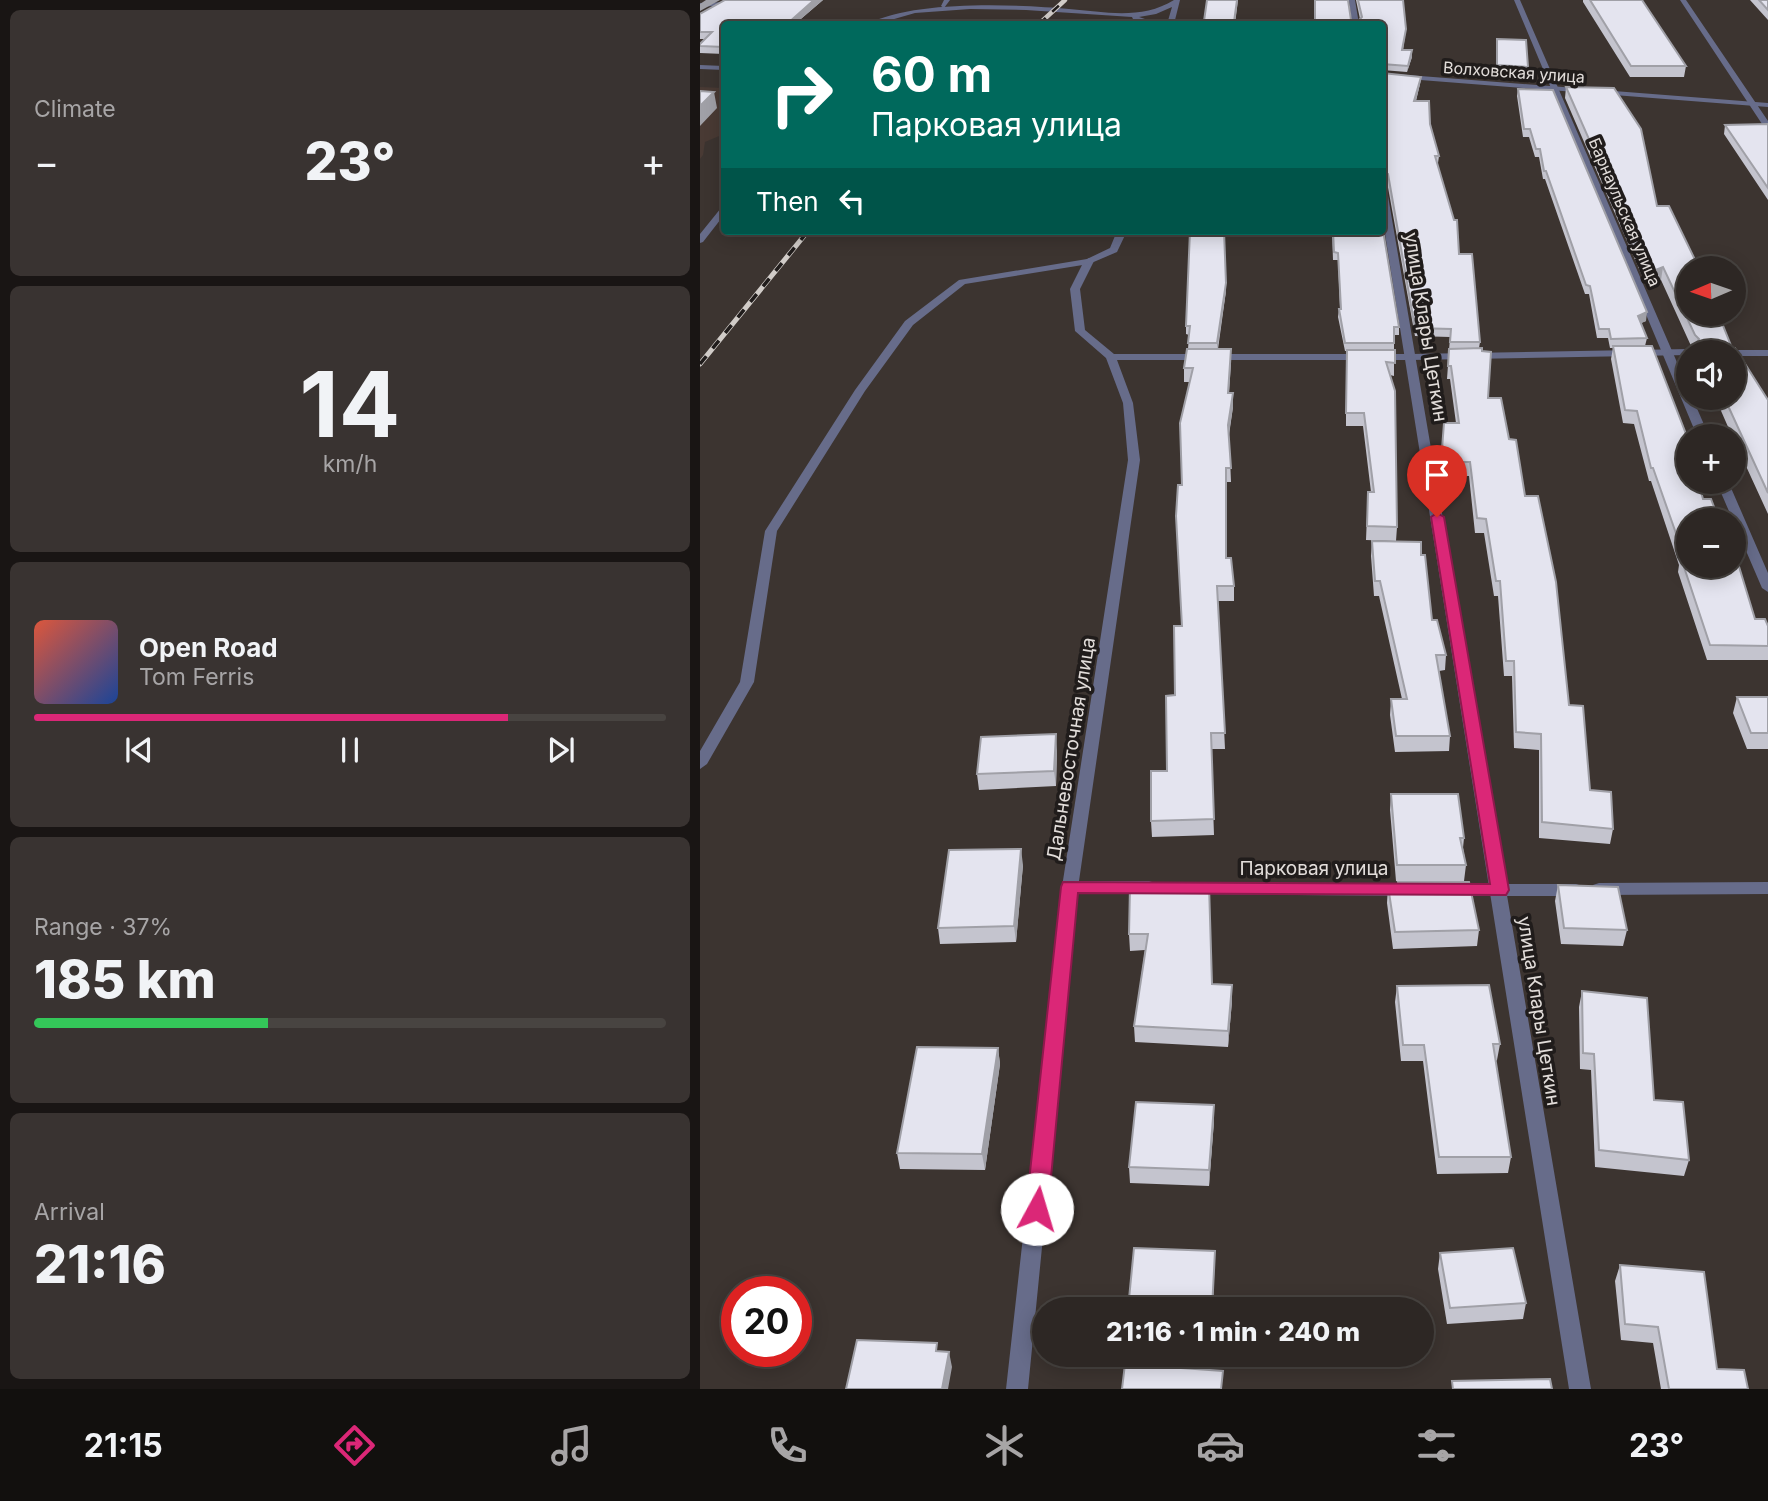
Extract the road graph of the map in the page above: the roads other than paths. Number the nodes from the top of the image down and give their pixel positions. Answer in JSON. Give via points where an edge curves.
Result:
{"nodes":[{"id":1,"x":1352,"y":0,"type":"edge"},
{"id":2,"x":1517,"y":0,"type":"edge"},
{"id":3,"x":1683,"y":0,"type":"edge"},
{"id":4,"x":1177,"y":1,"type":"edge"},
{"id":5,"x":728,"y":2,"type":"edge"},
{"id":6,"x":945,"y":3,"type":"edge"},
{"id":7,"x":700,"y":5,"type":"edge"},
{"id":8,"x":708,"y":13,"type":"edge"},
{"id":9,"x":1120,"y":15,"type":"junction"},
{"id":10,"x":879,"y":21,"type":"edge"},
{"id":11,"x":1145,"y":21,"type":"edge"},
{"id":12,"x":1172,"y":21,"type":"edge"},
{"id":13,"x":1356,"y":21,"type":"edge"},
{"id":14,"x":700,"y":67,"type":"edge"},
{"id":15,"x":721,"y":68,"type":"edge"},
{"id":16,"x":1386,"y":75,"type":"edge"},
{"id":17,"x":1556,"y":89,"type":"junction"},
{"id":18,"x":1753,"y":104,"type":"junction"},
{"id":19,"x":1768,"y":105,"type":"edge"},
{"id":20,"x":1768,"y":127,"type":"edge"},
{"id":21,"x":1386,"y":208,"type":"edge"},
{"id":22,"x":721,"y":214,"type":"edge"},
{"id":23,"x":1120,"y":235,"type":"edge"},
{"id":24,"x":700,"y":240,"type":"edge"},
{"id":25,"x":1089,"y":261,"type":"junction"},
{"id":26,"x":1667,"y":352,"type":"junction"},
{"id":27,"x":1676,"y":352,"type":"edge"},
{"id":28,"x":1746,"y":353,"type":"edge"},
{"id":29,"x":1768,"y":353,"type":"edge"},
{"id":30,"x":1111,"y":357,"type":"junction"},
{"id":31,"x":1411,"y":357,"type":"junction"},
{"id":32,"x":1698,"y":424,"type":"edge"},
{"id":33,"x":1728,"y":494,"type":"edge"},
{"id":34,"x":1768,"y":588,"type":"edge"},
{"id":35,"x":700,"y":764,"type":"edge"},
{"id":36,"x":1070,"y":887,"type":"junction"},
{"id":37,"x":1768,"y":888,"type":"edge"},
{"id":38,"x":1500,"y":890,"type":"junction"},
{"id":39,"x":1017,"y":1389,"type":"edge"},
{"id":40,"x":1580,"y":1389,"type":"edge"}],
"edges":[{"from":1,"to":13,"type":"street"},
{"from":2,"to":17,"type":"street","name":"Барнаульская улица"},
{"from":3,"to":18,"type":"street"},
{"from":4,"to":9,"type":"street","via":[[1150,13]]},
{"from":4,"to":12,"type":"street"},
{"from":5,"to":7,"type":"street"},
{"from":5,"to":8,"type":"street"},
{"from":6,"to":9,"type":"street"},
{"from":6,"to":10,"type":"street"},
{"from":9,"to":11,"type":"street"},
{"from":14,"to":15,"type":"street"},
{"from":16,"to":17,"type":"street","name":"Волховская улица"},
{"from":17,"to":18,"type":"street","name":"Волховская улица"},
{"from":17,"to":26,"type":"street","name":"Барнаульская улица"},
{"from":18,"to":19,"type":"street","name":"Волховская улица"},
{"from":18,"to":20,"type":"street"},
{"from":21,"to":31,"type":"street","name":"улица Клары Цеткин"},
{"from":22,"to":24,"type":"street"},
{"from":23,"to":25,"type":"street","via":[[1114,250]]},
{"from":25,"to":30,"type":"street","name":"Дальневосточная улица","via":[[1075,289],[1080,331]]},
{"from":25,"to":35,"type":"street","via":[[962,282],[909,323],[860,390],[771,531],[747,681]]},
{"from":26,"to":27,"type":"street"},
{"from":26,"to":31,"type":"street"},
{"from":26,"to":32,"type":"street","name":"Барнаульская улица"},
{"from":28,"to":29,"type":"street"},
{"from":30,"to":31,"type":"street"},
{"from":30,"to":36,"type":"street","name":"Дальневосточная улица","via":[[1128,403],[1134,460]]},
{"from":31,"to":38,"type":"street","name":"улица Клары Цеткин"},
{"from":33,"to":34,"type":"street"},
{"from":36,"to":38,"type":"street","name":"Парковая улица"},
{"from":36,"to":39,"type":"street","name":"Дальневосточная улица"},
{"from":37,"to":38,"type":"street","name":"Парковая улица"},
{"from":38,"to":40,"type":"street","name":"улица Клары Цеткин"}]}
